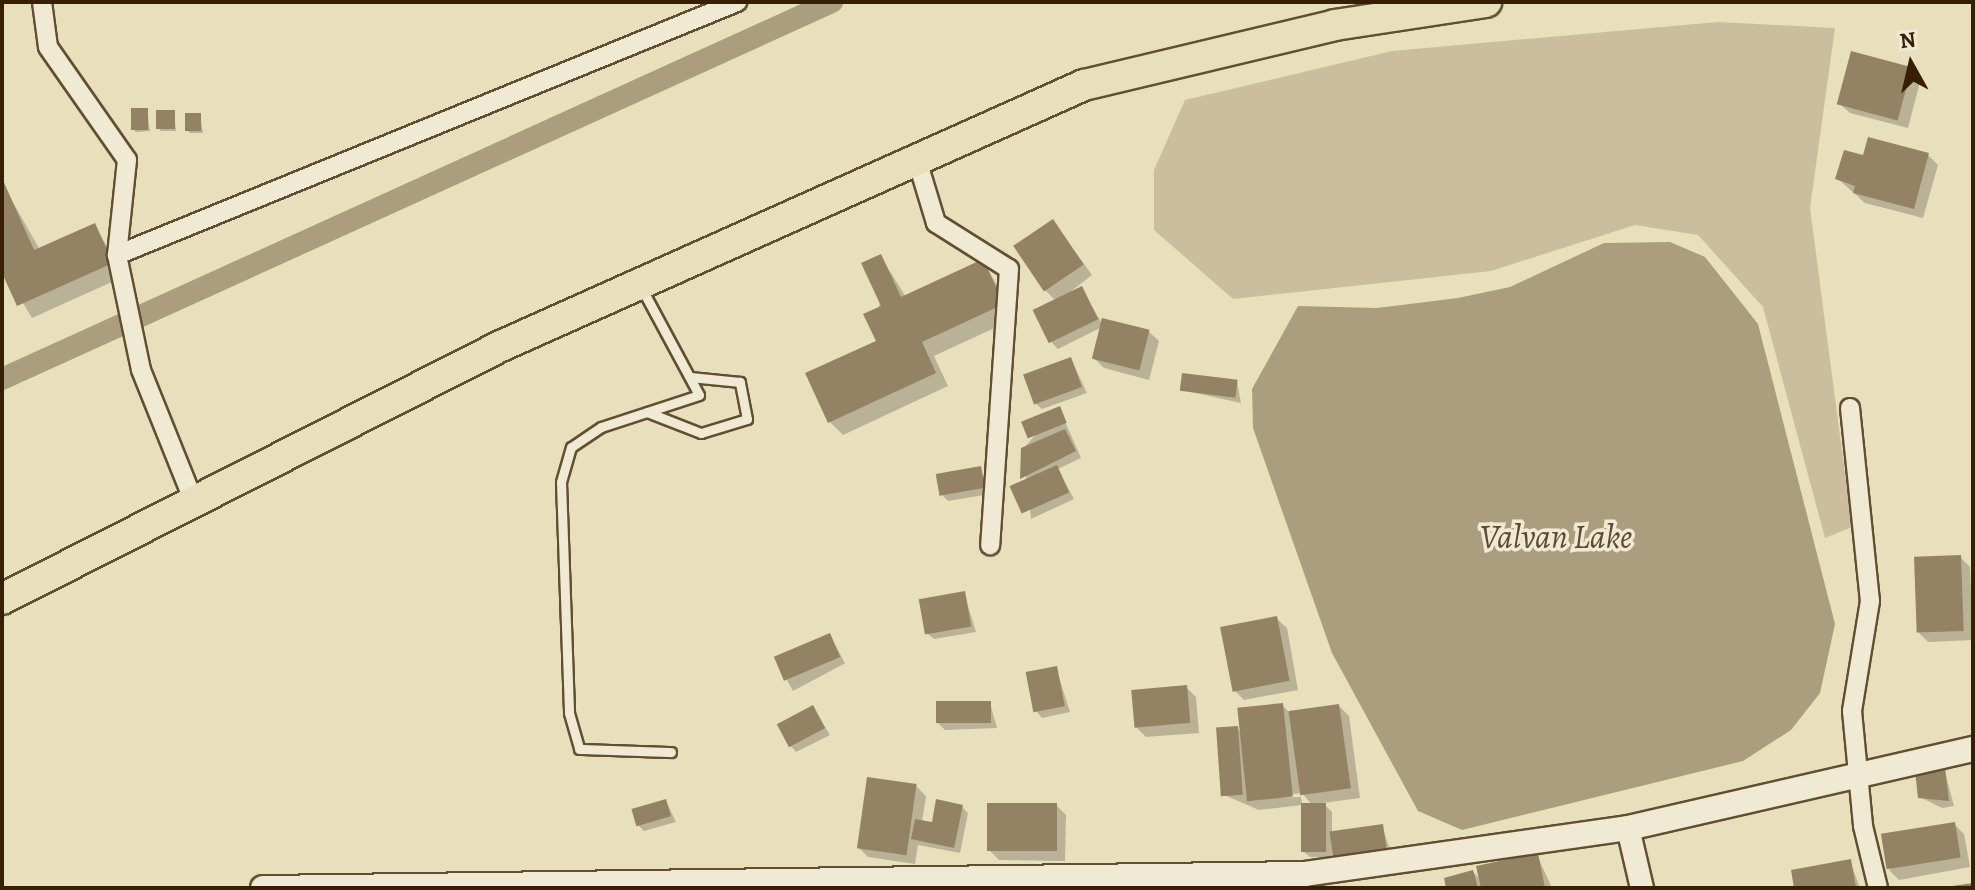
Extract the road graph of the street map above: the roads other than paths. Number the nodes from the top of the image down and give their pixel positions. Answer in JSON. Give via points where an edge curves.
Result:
{"nodes":[{"id":1,"x":42,"y":2,"type":"edge"},
{"id":2,"x":737,"y":2,"type":"edge"},
{"id":3,"x":1486,"y":2,"type":"edge"},
{"id":4,"x":917,"y":160,"type":"junction"},
{"id":5,"x":117,"y":255,"type":"junction"},
{"id":6,"x":639,"y":285,"type":"junction"},
{"id":7,"x":690,"y":377,"type":"junction"},
{"id":8,"x":1850,"y":408,"type":"dead end"},
{"id":9,"x":647,"y":412,"type":"junction"},
{"id":10,"x":194,"y":502,"type":"junction"},
{"id":11,"x":990,"y":545,"type":"dead end"},
{"id":12,"x":2,"y":599,"type":"edge"},
{"id":13,"x":1973,"y":749,"type":"edge"},
{"id":14,"x":671,"y":752,"type":"dead end"},
{"id":15,"x":1857,"y":776,"type":"junction"},
{"id":16,"x":1628,"y":828,"type":"junction"},
{"id":17,"x":380,"y":887,"type":"edge"},
{"id":18,"x":263,"y":888,"type":"edge"},
{"id":19,"x":1642,"y":888,"type":"edge"},
{"id":20,"x":1878,"y":888,"type":"edge"}],
"edges":[{"from":1,"to":5,"type":"street","via":[[48,47],[127,160]]},
{"from":2,"to":5,"type":"street"},
{"from":3,"to":4,"type":"highway","via":[[1335,25],[1084,85]]},
{"from":4,"to":6,"type":"highway"},
{"from":4,"to":11,"type":"street","via":[[936,223],[1009,269]]},
{"from":5,"to":10,"type":"street","via":[[141,370]]},
{"from":6,"to":7,"type":"lane"},
{"from":6,"to":10,"type":"highway"},
{"from":7,"to":9,"type":"lane","via":[[699,395]]},
{"from":7,"to":9,"type":"lane","via":[[740,382],[747,419],[701,433]]},
{"from":8,"to":15,"type":"street","via":[[1870,601],[1852,711]]},
{"from":9,"to":14,"type":"lane","via":[[571,447],[561,482],[569,713],[579,749]]},
{"from":10,"to":12,"type":"highway"},
{"from":13,"to":15,"type":"main road"},
{"from":15,"to":16,"type":"main road"},
{"from":15,"to":20,"type":"street"},
{"from":16,"to":17,"type":"main road","via":[[1305,874]]},
{"from":16,"to":19,"type":"street"},
{"from":17,"to":18,"type":"main road"}]}
